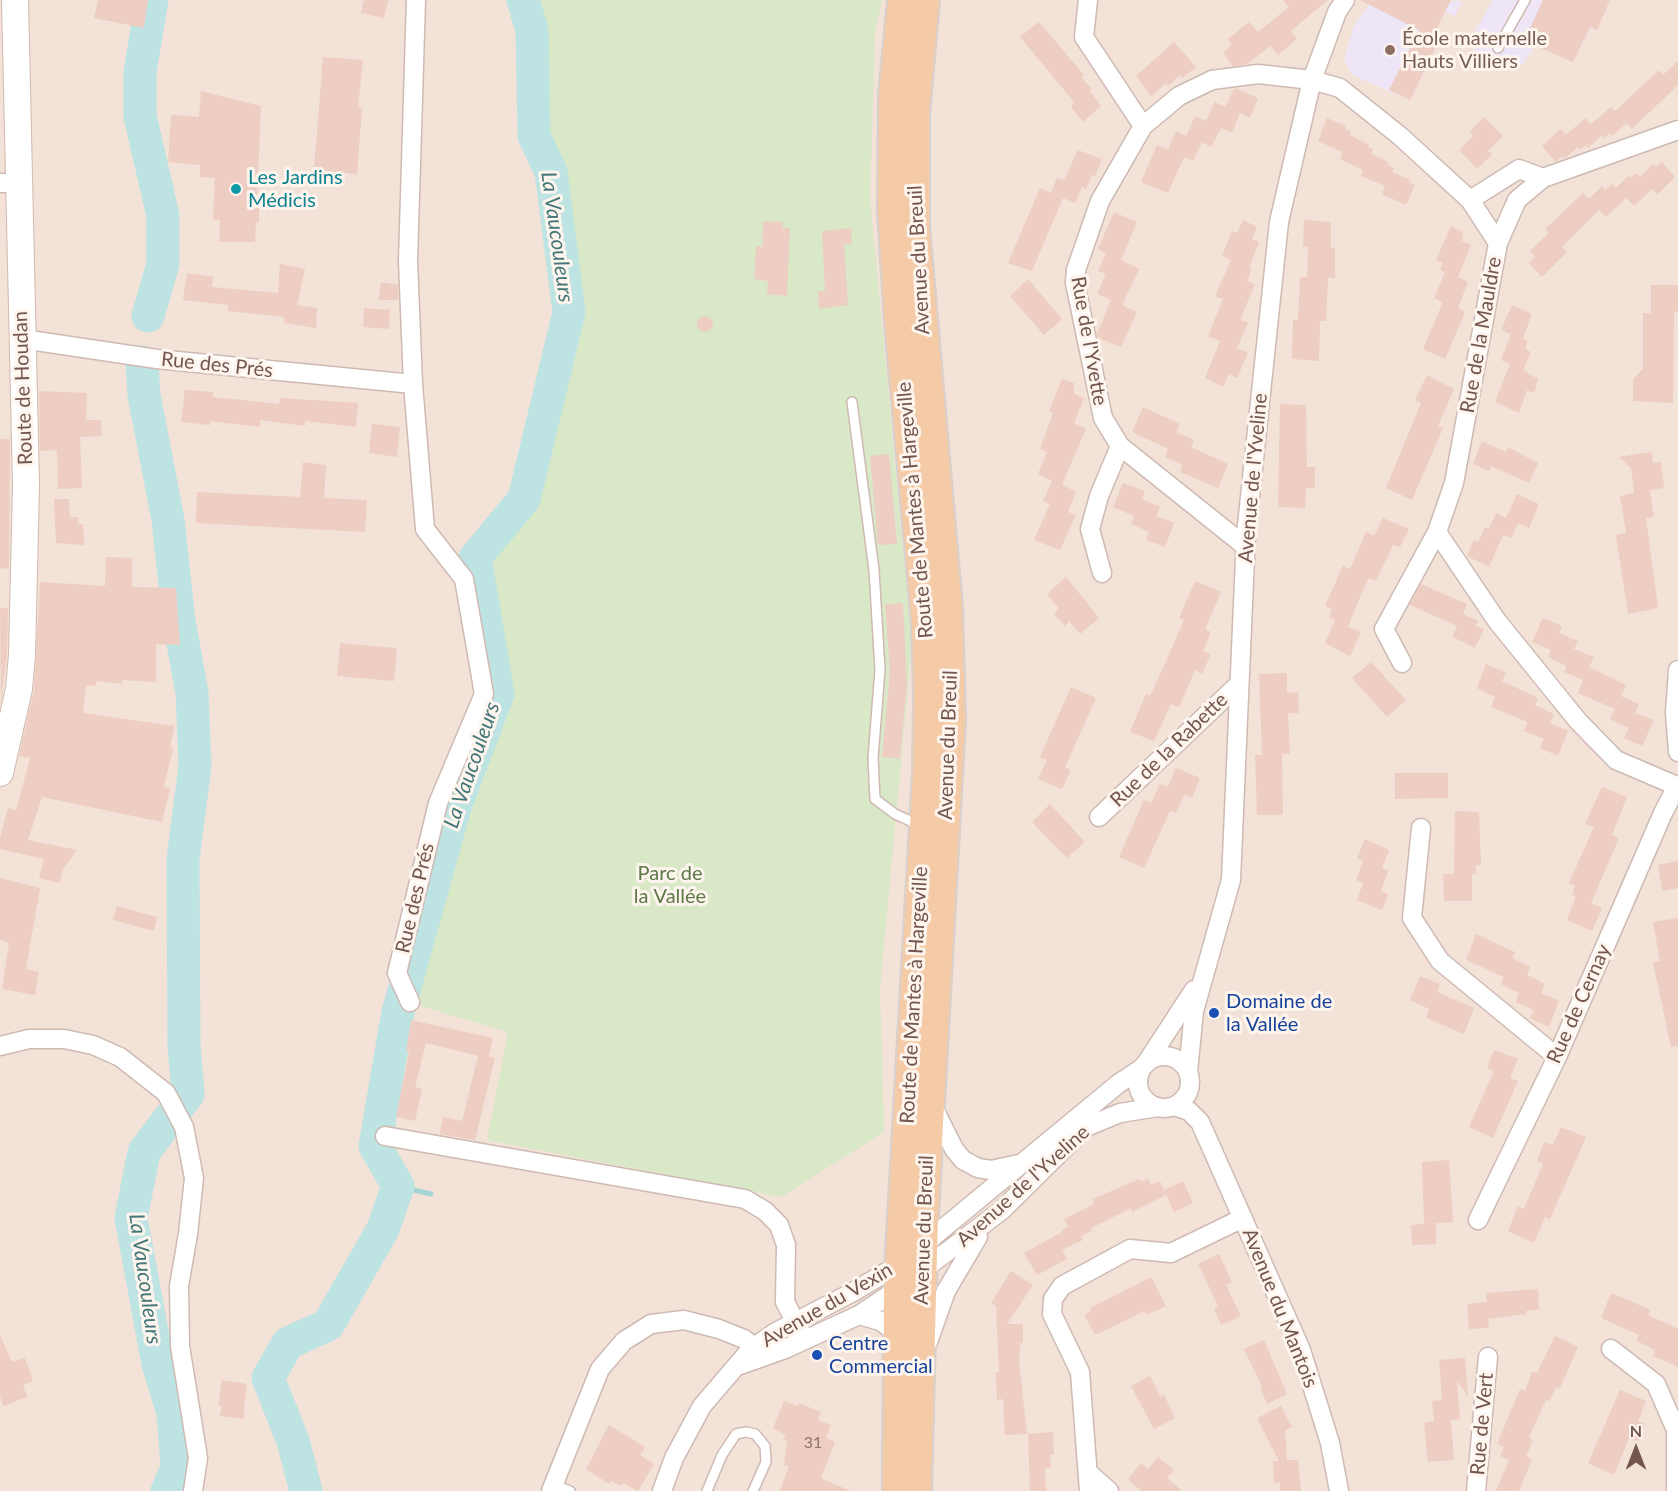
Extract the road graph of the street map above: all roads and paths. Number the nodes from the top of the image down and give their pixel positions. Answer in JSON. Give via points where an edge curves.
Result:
{"nodes":[{"id":1,"x":15,"y":0,"type":"edge"},
{"id":2,"x":416,"y":0,"type":"edge"},
{"id":3,"x":902,"y":0,"type":"edge"},
{"id":4,"x":925,"y":0,"type":"edge"},
{"id":5,"x":1088,"y":0,"type":"edge"},
{"id":6,"x":1345,"y":0,"type":"edge"},
{"id":7,"x":1525,"y":0,"type":"edge"},
{"id":8,"x":1498,"y":48,"type":"dead end"},
{"id":9,"x":1312,"y":80,"type":"junction"},
{"id":10,"x":1143,"y":126,"type":"junction"},
{"id":11,"x":1678,"y":130,"type":"edge"},
{"id":12,"x":1543,"y":178,"type":"junction"},
{"id":13,"x":9,"y":183,"type":"edge"},
{"id":14,"x":1470,"y":200,"type":"junction"},
{"id":15,"x":1498,"y":243,"type":"junction"},
{"id":16,"x":21,"y":342,"type":"junction"},
{"id":17,"x":413,"y":384,"type":"junction"},
{"id":18,"x":852,"y":402,"type":"dead end"},
{"id":19,"x":1120,"y":446,"type":"junction"},
{"id":20,"x":1437,"y":532,"type":"junction"},
{"id":21,"x":1245,"y":546,"type":"junction"},
{"id":22,"x":1102,"y":573,"type":"dead end"},
{"id":23,"x":1402,"y":663,"type":"dead end"},
{"id":24,"x":1678,"y":670,"type":"edge"},
{"id":25,"x":1239,"y":684,"type":"junction"},
{"id":26,"x":1677,"y":729,"type":"edge"},
{"id":27,"x":1678,"y":752,"type":"edge"},
{"id":28,"x":0,"y":773,"type":"edge"},
{"id":29,"x":1678,"y":778,"type":"edge"},
{"id":30,"x":1678,"y":787,"type":"edge"},
{"id":31,"x":1099,"y":817,"type":"dead end"},
{"id":32,"x":923,"y":827,"type":"junction"},
{"id":33,"x":1421,"y":828,"type":"dead end"},
{"id":34,"x":1208,"y":965,"type":"junction"},
{"id":35,"x":410,"y":1002,"type":"dead end"},
{"id":36,"x":0,"y":1046,"type":"edge"},
{"id":37,"x":1557,"y":1057,"type":"junction"},
{"id":38,"x":1144,"y":1065,"type":"junction"},
{"id":39,"x":1189,"y":1076,"type":"junction"},
{"id":40,"x":930,"y":1101,"type":"junction"},
{"id":41,"x":1166,"y":1106,"type":"junction"},
{"id":42,"x":1203,"y":1131,"type":"junction"},
{"id":43,"x":385,"y":1136,"type":"dead end"},
{"id":44,"x":1020,"y":1164,"type":"junction"},
{"id":45,"x":993,"y":1217,"type":"junction"},
{"id":46,"x":1243,"y":1218,"type":"junction"},
{"id":47,"x":1478,"y":1220,"type":"dead end"},
{"id":48,"x":910,"y":1268,"type":"junction"},
{"id":49,"x":859,"y":1316,"type":"junction"},
{"id":50,"x":796,"y":1323,"type":"junction"},
{"id":51,"x":897,"y":1333,"type":"junction"},
{"id":52,"x":805,"y":1340,"type":"junction"},
{"id":53,"x":1611,"y":1349,"type":"dead end"},
{"id":54,"x":757,"y":1353,"type":"junction"},
{"id":55,"x":1488,"y":1357,"type":"dead end"},
{"id":56,"x":918,"y":1366,"type":"junction"},
{"id":57,"x":1089,"y":1482,"type":"edge"},
{"id":58,"x":558,"y":1489,"type":"edge"},
{"id":59,"x":193,"y":1491,"type":"edge"},
{"id":60,"x":662,"y":1491,"type":"edge"},
{"id":61,"x":707,"y":1491,"type":"edge"},
{"id":62,"x":753,"y":1491,"type":"edge"},
{"id":63,"x":897,"y":1491,"type":"edge"},
{"id":64,"x":917,"y":1491,"type":"edge"},
{"id":65,"x":1109,"y":1491,"type":"edge"},
{"id":66,"x":1339,"y":1491,"type":"edge"},
{"id":67,"x":1476,"y":1491,"type":"edge"},
{"id":68,"x":1676,"y":1491,"type":"edge"}],
"edges":[{"from":1,"to":13,"type":"street","name":"Route de Houdan"},
{"from":2,"to":17,"type":"street","name":"Rue des Prés","via":[[408,261]]},
{"from":3,"to":32,"type":"main road","name":"Route de Mantes à Hargeville","via":[[893,96],[892,212],[926,623],[928,737]]},
{"from":4,"to":40,"type":"main road","name":"Avenue du Breuil","via":[[915,113],[915,226],[948,608],[951,719]]},
{"from":5,"to":10,"type":"street","via":[[1084,37]]},
{"from":6,"to":9,"type":"street","name":"Avenue de l'Yveline"},
{"from":7,"to":8,"type":"lane"},
{"from":9,"to":10,"type":"street","name":"Rue de l'Yvette","via":[[1258,74],[1212,80],[1179,96]]},
{"from":9,"to":14,"type":"street","name":"Rue de la Mauldre","via":[[1340,88]]},
{"from":9,"to":21,"type":"street","name":"Avenue de l'Yveline","via":[[1279,222]]},
{"from":10,"to":19,"type":"street","name":"Rue de l'Yvette","via":[[1100,201],[1075,283],[1103,418]]},
{"from":11,"to":12,"type":"street"},
{"from":12,"to":14,"type":"street","via":[[1519,169]]},
{"from":12,"to":15,"type":"street","via":[[1517,200]]},
{"from":13,"to":16,"type":"street","name":"Route de Houdan"},
{"from":14,"to":15,"type":"street","name":"Rue de la Mauldre"},
{"from":15,"to":20,"type":"street","name":"Rue de la Mauldre","via":[[1454,483]]},
{"from":16,"to":17,"type":"street","name":"Rue des Prés"},
{"from":16,"to":28,"type":"street","name":"Route de Houdan","via":[[26,485],[22,655],[19,689]]},
{"from":17,"to":35,"type":"street","name":"Rue des Prés","via":[[425,529],[464,579],[484,694],[438,803],[397,974]]},
{"from":18,"to":32,"type":"lane","via":[[874,570],[880,659],[873,758],[875,799]]},
{"from":19,"to":21,"type":"street","name":"Rue de l'Yvette"},
{"from":19,"to":22,"type":"street","via":[[1090,529]]},
{"from":20,"to":23,"type":"street","name":"Rue de la Mauldre","via":[[1384,629]]},
{"from":20,"to":30,"type":"street","via":[[1497,621],[1578,721],[1616,760]]},
{"from":21,"to":25,"type":"street","name":"Avenue de l'Yveline"},
{"from":24,"to":26,"type":"street"},
{"from":25,"to":31,"type":"street","name":"Rue de la Rabette"},
{"from":25,"to":34,"type":"street","name":"Avenue de l'Yveline","via":[[1231,880]]},
{"from":26,"to":27,"type":"street"},
{"from":29,"to":30,"type":"street"},
{"from":30,"to":37,"type":"street","name":"Rue de Cernay","via":[[1663,813]]},
{"from":32,"to":48,"type":"main road","name":"Route de Mantes à Hargeville"},
{"from":33,"to":37,"type":"street","via":[[1412,918],[1440,961]]},
{"from":34,"to":38,"type":"street","name":"Avenue de l'Yveline"},
{"from":34,"to":39,"type":"street","name":"Avenue de l'Yveline","via":[[1192,1022]]},
{"from":36,"to":59,"type":"street","via":[[29,1040],[93,1045],[120,1057],[166,1093],[184,1127],[194,1178],[179,1286],[180,1346],[198,1458]]},
{"from":37,"to":47,"type":"street","name":"Rue de Cernay"},
{"from":38,"to":39,"type":"street","via":[[1154,1058],[1170,1057],[1177,1059]]},
{"from":38,"to":41,"type":"street","via":[[1138,1076],[1140,1092],[1144,1099]]},
{"from":38,"to":44,"type":"street","name":"Avenue de l'Yveline"},
{"from":39,"to":41,"type":"street","via":[[1186,1096]]},
{"from":39,"to":42,"type":"street","name":"Avenue du Mantois"},
{"from":40,"to":44,"type":"street","via":[[963,1160],[991,1170]]},
{"from":40,"to":48,"type":"main road","name":"Avenue du Breuil"},
{"from":41,"to":42,"type":"street","name":"Avenue du Mantois","via":[[1183,1108],[1196,1117]]},
{"from":41,"to":45,"type":"street","name":"Avenue de l'Yveline","via":[[1120,1113],[1086,1127]]},
{"from":42,"to":46,"type":"street","name":"Avenue du Mantois"},
{"from":43,"to":50,"type":"street","via":[[745,1199],[779,1225],[786,1245],[785,1302]]},
{"from":44,"to":48,"type":"street","name":"Avenue de l'Yveline"},
{"from":45,"to":48,"type":"street","name":"Avenue de l'Yveline"},
{"from":45,"to":56,"type":"street","via":[[946,1291]]},
{"from":46,"to":57,"type":"street","via":[[1171,1253],[1130,1250],[1062,1286],[1053,1299],[1052,1314],[1080,1372]]},
{"from":46,"to":66,"type":"street","name":"Avenue du Mantois","via":[[1301,1350],[1330,1443]]},
{"from":48,"to":49,"type":"street","name":"Avenue du Vexin"},
{"from":48,"to":50,"type":"street","name":"Avenue du Vexin"},
{"from":48,"to":51,"type":"main road","name":"Route de Mantes à Hargeville"},
{"from":48,"to":56,"type":"main road","name":"Avenue du Breuil"},
{"from":49,"to":51,"type":"street","via":[[880,1321]]},
{"from":49,"to":52,"type":"street","name":"Avenue du Vexin"},
{"from":50,"to":52,"type":"street"},
{"from":50,"to":54,"type":"street","name":"Avenue du Vexin"},
{"from":51,"to":63,"type":"main road","name":"Route de Mantes à Hargeville"},
{"from":52,"to":54,"type":"street","name":"Avenue du Vexin"},
{"from":53,"to":68,"type":"street","via":[[1656,1384],[1677,1430]]},
{"from":54,"to":58,"type":"street","name":"Avenue du Vexin","via":[[719,1329],[684,1320],[651,1324],[624,1341],[600,1370]]},
{"from":54,"to":60,"type":"street","name":"Avenue du Vexin","via":[[740,1365],[702,1406],[674,1458]]},
{"from":55,"to":67,"type":"street","name":"Rue de Vert"},
{"from":56,"to":64,"type":"main road","name":"Avenue du Breuil"},
{"from":57,"to":65,"type":"street"},
{"from":61,"to":62,"type":"lane","via":[[722,1455],[736,1434],[746,1432],[755,1434],[765,1446],[766,1462]]}]}
